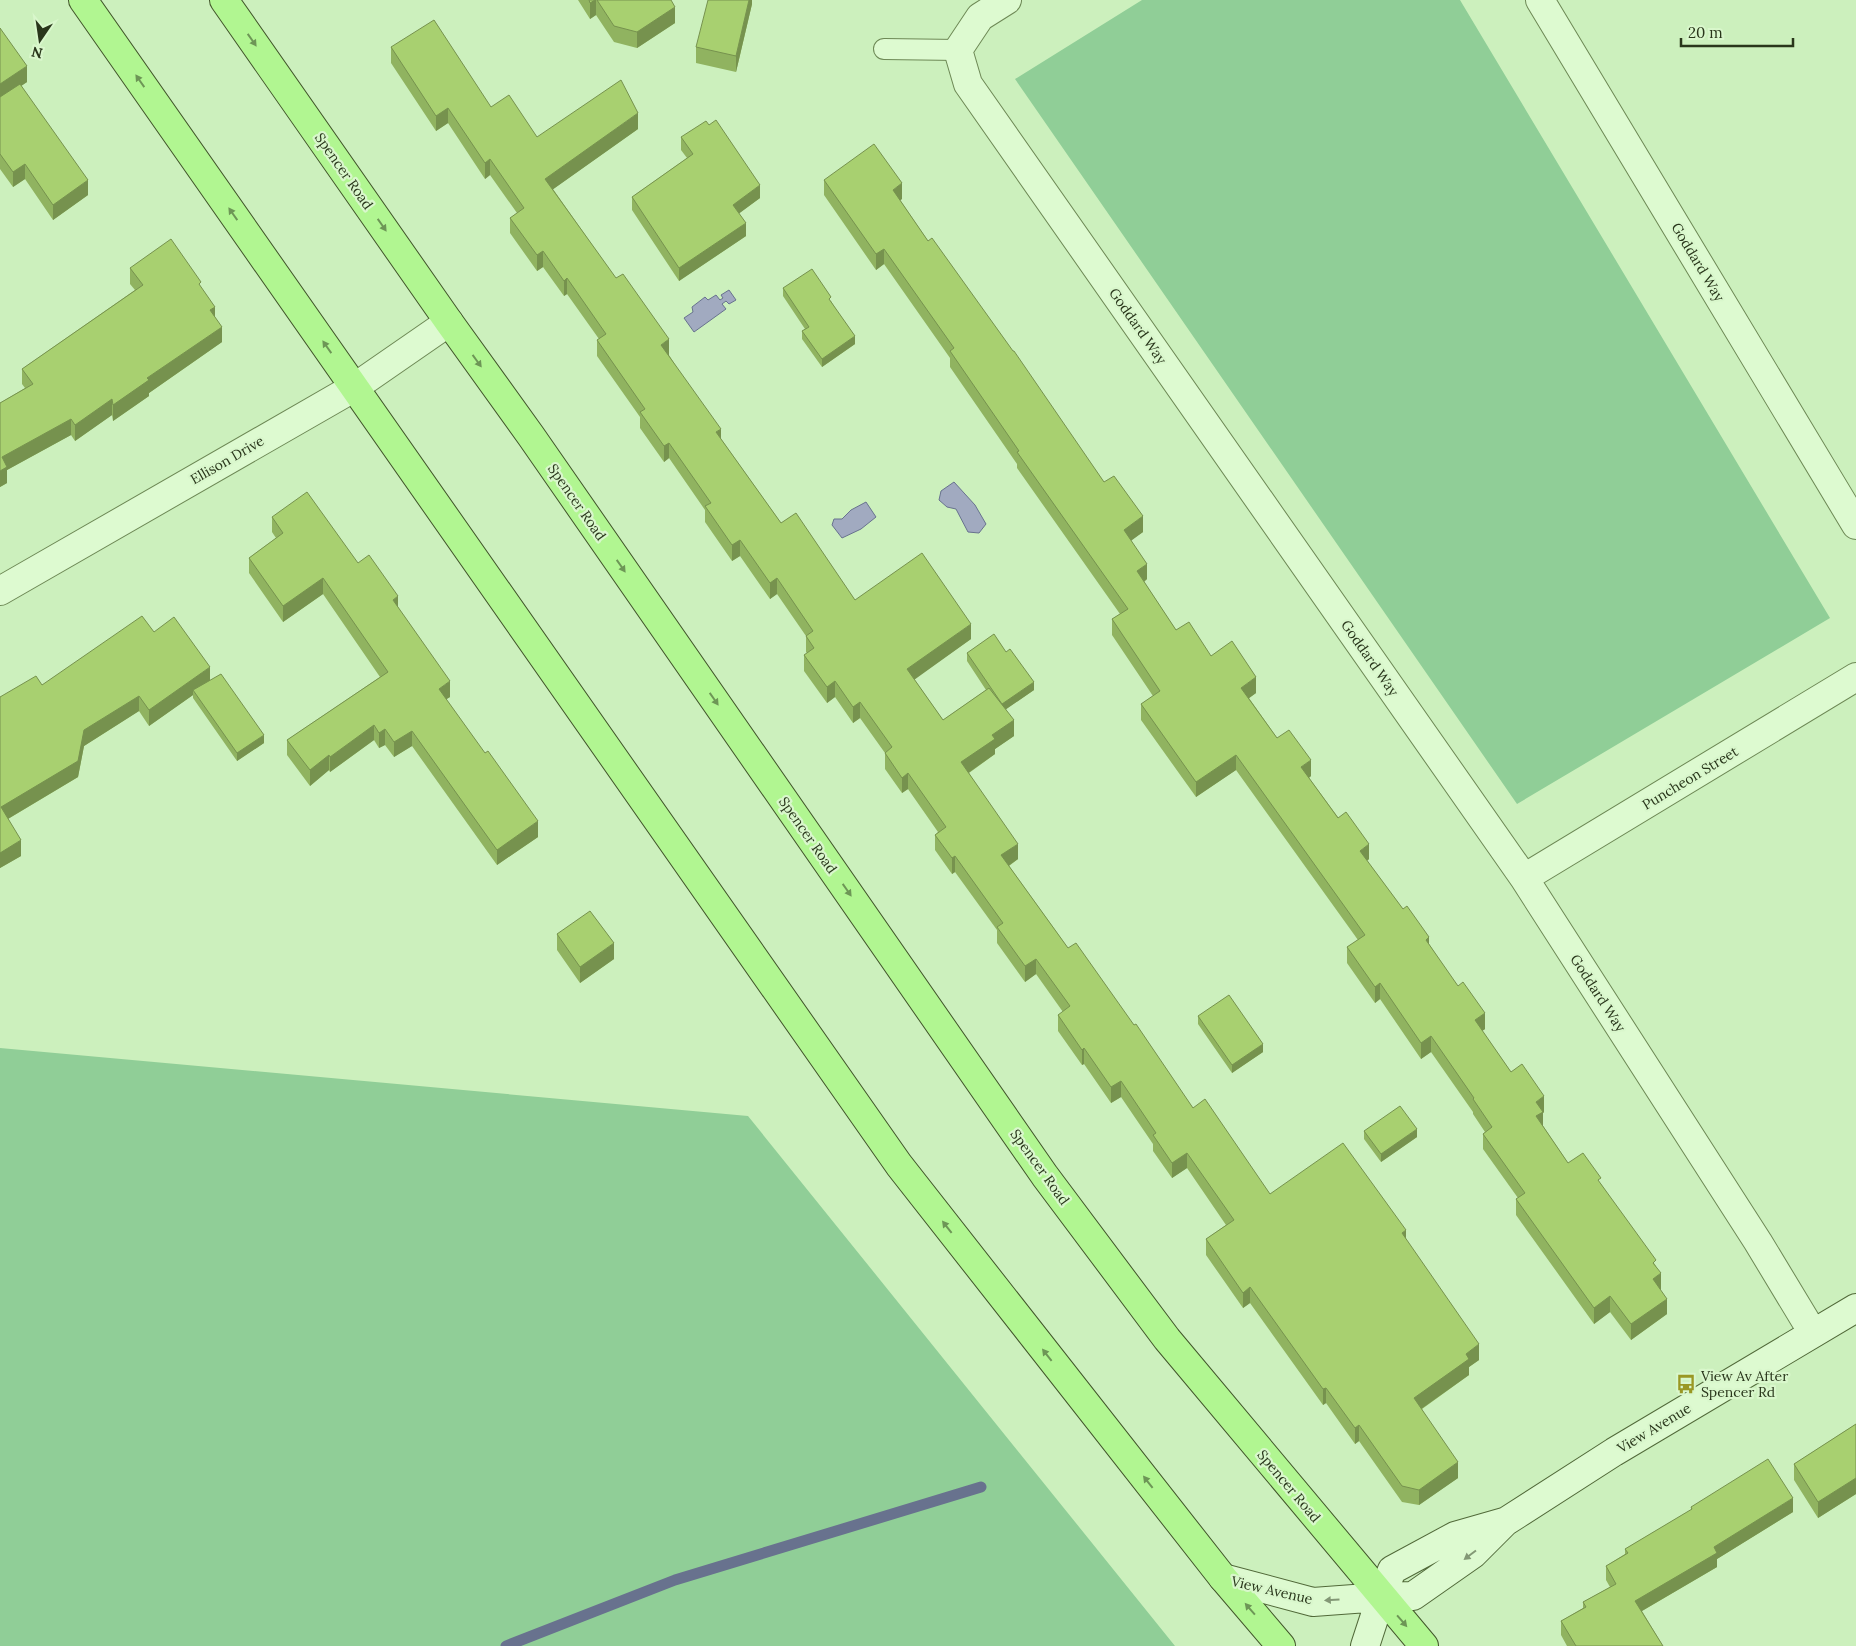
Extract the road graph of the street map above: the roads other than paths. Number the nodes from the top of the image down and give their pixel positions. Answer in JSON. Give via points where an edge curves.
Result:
{"nodes":[{"id":1,"x":83,"y":0,"type":"edge"},
{"id":2,"x":224,"y":0,"type":"edge"},
{"id":3,"x":1007,"y":0,"type":"edge"},
{"id":4,"x":1540,"y":0,"type":"edge"},
{"id":5,"x":884,"y":49,"type":"dead end"},
{"id":6,"x":958,"y":50,"type":"junction"},
{"id":7,"x":449,"y":322,"type":"junction"},
{"id":8,"x":355,"y":387,"type":"junction"},
{"id":9,"x":1856,"y":525,"type":"edge"},
{"id":10,"x":0,"y":591,"type":"edge"},
{"id":11,"x":1856,"y":677,"type":"edge"},
{"id":12,"x":1524,"y":878,"type":"junction"},
{"id":13,"x":1856,"y":1308,"type":"edge"},
{"id":14,"x":1813,"y":1333,"type":"junction"},
{"id":15,"x":1223,"y":1578,"type":"junction"},
{"id":16,"x":1381,"y":1597,"type":"junction"},
{"id":17,"x":1281,"y":1646,"type":"edge"},
{"id":18,"x":1365,"y":1646,"type":"edge"},
{"id":19,"x":1424,"y":1646,"type":"edge"}],
"edges":[{"from":8,"to":1,"type":"main road","one_way":true},
{"from":2,"to":7,"type":"main road","name":"Spencer Road","one_way":true},
{"from":3,"to":6,"type":"street","via":[[980,17]]},
{"from":4,"to":9,"type":"street","name":"Goddard Way"},
{"from":5,"to":6,"type":"lane"},
{"from":6,"to":12,"type":"street","name":"Goddard Way","via":[[968,84]]},
{"from":7,"to":8,"type":"street","name":"Ellison Drive"},
{"from":7,"to":16,"type":"main road","name":"Spencer Road","one_way":true,"via":[[1045,1176],[1167,1339]]},
{"from":8,"to":10,"type":"street","name":"Ellison Drive"},
{"from":15,"to":8,"type":"main road","one_way":true,"via":[[899,1165]]},
{"from":11,"to":12,"type":"street","name":"Puncheon Street"},
{"from":12,"to":14,"type":"street","name":"Goddard Way"},
{"from":13,"to":14,"type":"street","name":"View Avenue"},
{"from":14,"to":16,"type":"street","name":"View Avenue","via":[[1614,1452],[1505,1522],[1473,1554],[1413,1596]]},
{"from":16,"to":15,"type":"street","name":"View Avenue","one_way":true,"via":[[1313,1602]]},
{"from":17,"to":15,"type":"main road","one_way":true},
{"from":16,"to":18,"type":"street"},
{"from":16,"to":19,"type":"main road","name":"Spencer Road","one_way":true}]}
